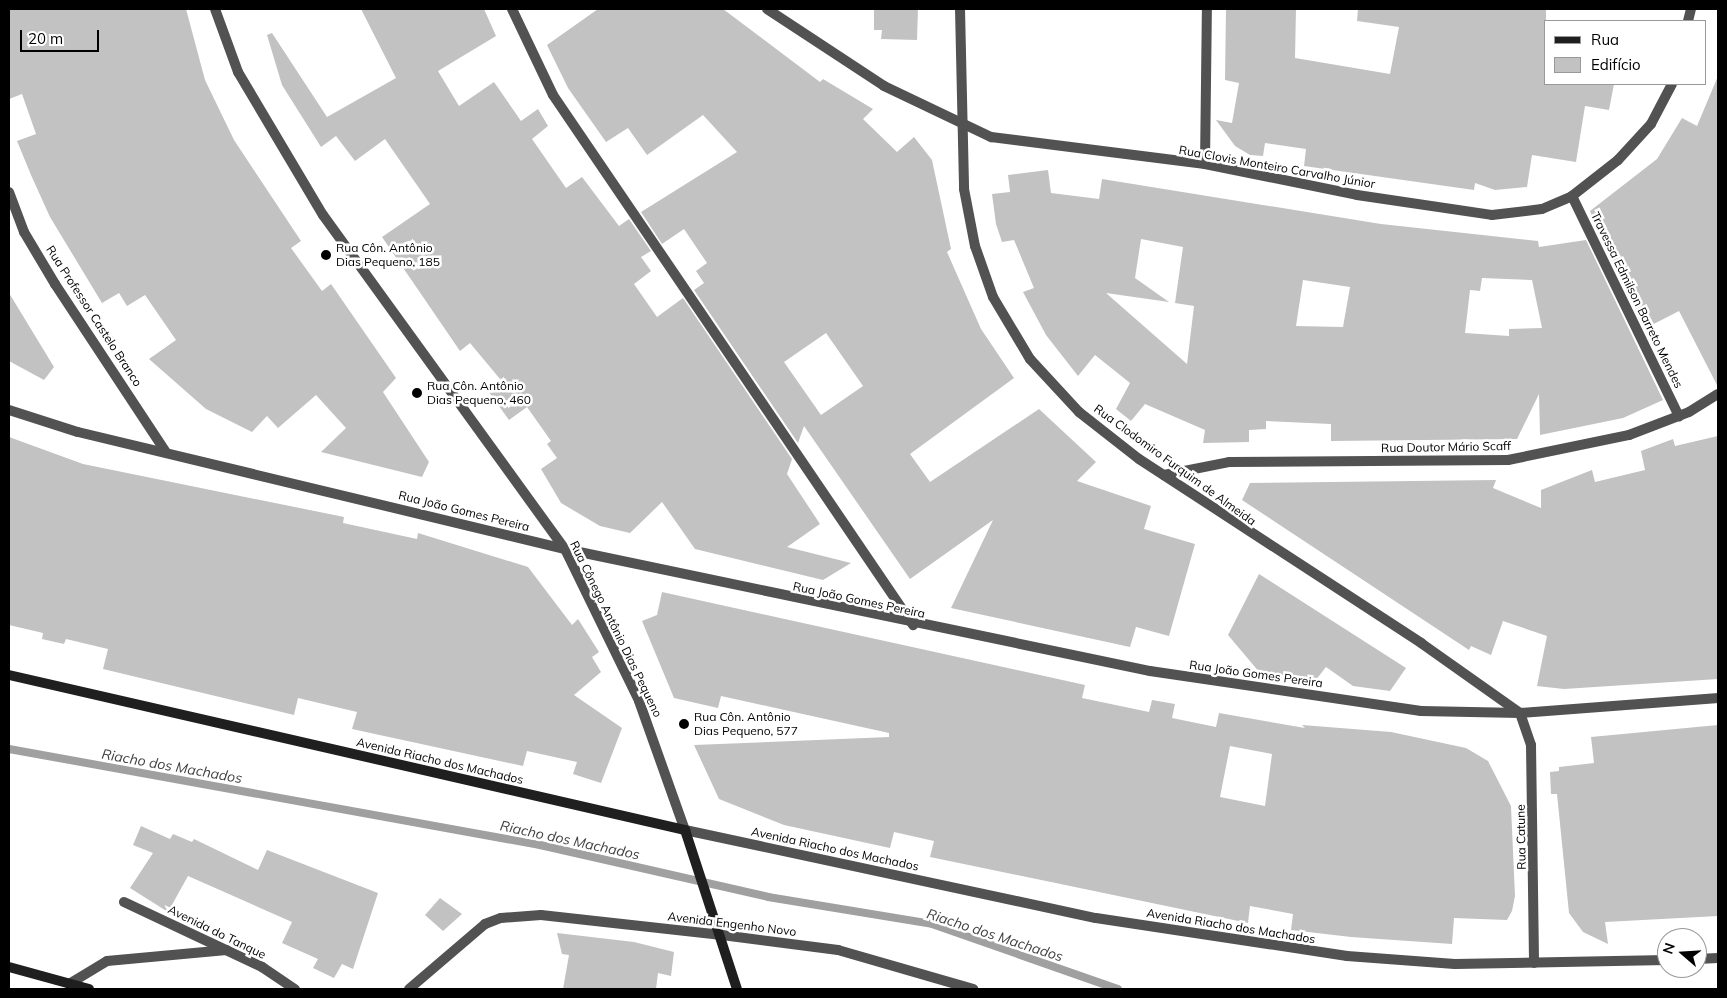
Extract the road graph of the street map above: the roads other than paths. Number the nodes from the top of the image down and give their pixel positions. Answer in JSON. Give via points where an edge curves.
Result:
{"nodes":[{"id":1,"x":215,"y":9,"type":"edge"},
{"id":2,"x":512,"y":9,"type":"edge"},
{"id":3,"x":767,"y":9,"type":"edge"},
{"id":4,"x":960,"y":9,"type":"edge"},
{"id":5,"x":1207,"y":9,"type":"edge"},
{"id":6,"x":1671,"y":85,"type":"edge"},
{"id":7,"x":960,"y":125,"type":"junction"},
{"id":8,"x":1205,"y":164,"type":"junction"},
{"id":9,"x":9,"y":192,"type":"edge"},
{"id":10,"x":1572,"y":196,"type":"junction"},
{"id":11,"x":1718,"y":394,"type":"edge"},
{"id":12,"x":9,"y":410,"type":"edge"},
{"id":13,"x":1679,"y":416,"type":"junction"},
{"id":14,"x":165,"y":451,"type":"junction"},
{"id":15,"x":1164,"y":475,"type":"junction"},
{"id":16,"x":565,"y":549,"type":"junction"},
{"id":17,"x":913,"y":625,"type":"junction"},
{"id":18,"x":9,"y":675,"type":"edge"},
{"id":19,"x":1718,"y":698,"type":"edge"},
{"id":20,"x":1520,"y":713,"type":"junction"},
{"id":21,"x":685,"y":830,"type":"junction"},
{"id":22,"x":124,"y":902,"type":"dead end"},
{"id":23,"x":722,"y":935,"type":"junction"},
{"id":24,"x":227,"y":950,"type":"junction"},
{"id":25,"x":1657,"y":960,"type":"edge"},
{"id":26,"x":1534,"y":963,"type":"junction"},
{"id":27,"x":9,"y":967,"type":"edge"},
{"id":28,"x":69,"y":984,"type":"junction"},
{"id":29,"x":89,"y":989,"type":"edge"},
{"id":30,"x":295,"y":989,"type":"edge"},
{"id":31,"x":410,"y":989,"type":"edge"},
{"id":32,"x":737,"y":989,"type":"edge"},
{"id":33,"x":973,"y":989,"type":"edge"}],
"edges":[{"from":1,"to":16,"type":"street","name":"Rua Cônego Antônio Dias Pequeno","via":[[238,72],[323,215]]},
{"from":2,"to":17,"type":"street","via":[[553,95]]},
{"from":3,"to":7,"type":"street","name":"Rua Clovis Monteiro Carvalho Júnior","via":[[884,86]]},
{"from":4,"to":7,"type":"street","name":"Rua Clodomiro Furquim de Almeida"},
{"from":5,"to":8,"type":"street"},
{"from":6,"to":10,"type":"street","name":"Rua Clovis Monteiro Carvalho Júnior","via":[[1651,124],[1618,160]]},
{"from":7,"to":8,"type":"street","name":"Rua Clovis Monteiro Carvalho Júnior","via":[[1026,144]]},
{"from":7,"to":15,"type":"street","name":"Rua Clodomiro Furquim de Almeida","via":[[964,189],[975,246],[993,297],[1030,359],[1079,412]]},
{"from":8,"to":10,"type":"street","name":"Rua Clovis Monteiro Carvalho Júnior","via":[[1357,195],[1492,215],[1542,209]]},
{"from":9,"to":14,"type":"street","name":"Rua Professor Castelo Branco","via":[[24,232],[55,284]]},
{"from":10,"to":13,"type":"street","name":"Travessa Edmilson Barreto Mendes"},
{"from":11,"to":13,"type":"street","name":"Rua Doutor Mário Scaff"},
{"from":12,"to":14,"type":"street","name":"Rua João Gomes Pereira","via":[[78,432]]},
{"from":13,"to":15,"type":"street","name":"Rua Doutor Mário Scaff","via":[[1629,435],[1508,460],[1229,462]]},
{"from":14,"to":16,"type":"street","name":"Rua João Gomes Pereira"},
{"from":15,"to":20,"type":"street","name":"Rua Clodomiro Furquim de Almeida","via":[[1422,643]]},
{"from":16,"to":17,"type":"street","name":"Rua João Gomes Pereira"},
{"from":16,"to":21,"type":"street","name":"Rua Cônego Antônio Dias Pequeno","via":[[639,701]]},
{"from":17,"to":20,"type":"street","name":"Rua João Gomes Pereira","via":[[1150,672],[1421,711]]},
{"from":18,"to":21,"type":"main road","name":"Avenida Riacho dos Machados"},
{"from":19,"to":20,"type":"street","name":"Rua João Gomes Pereira"},
{"from":20,"to":26,"type":"street","name":"Rua Catune","via":[[1531,745]]},
{"from":21,"to":23,"type":"main road","name":"Rua Cônego Antônio Dias Pequeno"},
{"from":21,"to":26,"type":"street","name":"Avenida Riacho dos Machados","via":[[1096,918],[1347,956],[1455,964]]},
{"from":22,"to":24,"type":"street","name":"Avenida do Tanque"},
{"from":23,"to":31,"type":"street","name":"Avenida Engenho Novo","via":[[541,915],[485,924]]},
{"from":23,"to":32,"type":"main road","name":"Rua Cônego Antônio Dias Pequeno"},
{"from":23,"to":33,"type":"street","name":"Avenida Engenho Novo","via":[[838,950]]},
{"from":24,"to":28,"type":"street","via":[[107,961]]},
{"from":24,"to":30,"type":"street","name":"Avenida do Tanque"},
{"from":25,"to":26,"type":"street","name":"Avenida Riacho dos Machados"},
{"from":27,"to":28,"type":"main road"},
{"from":28,"to":29,"type":"main road"}]}
